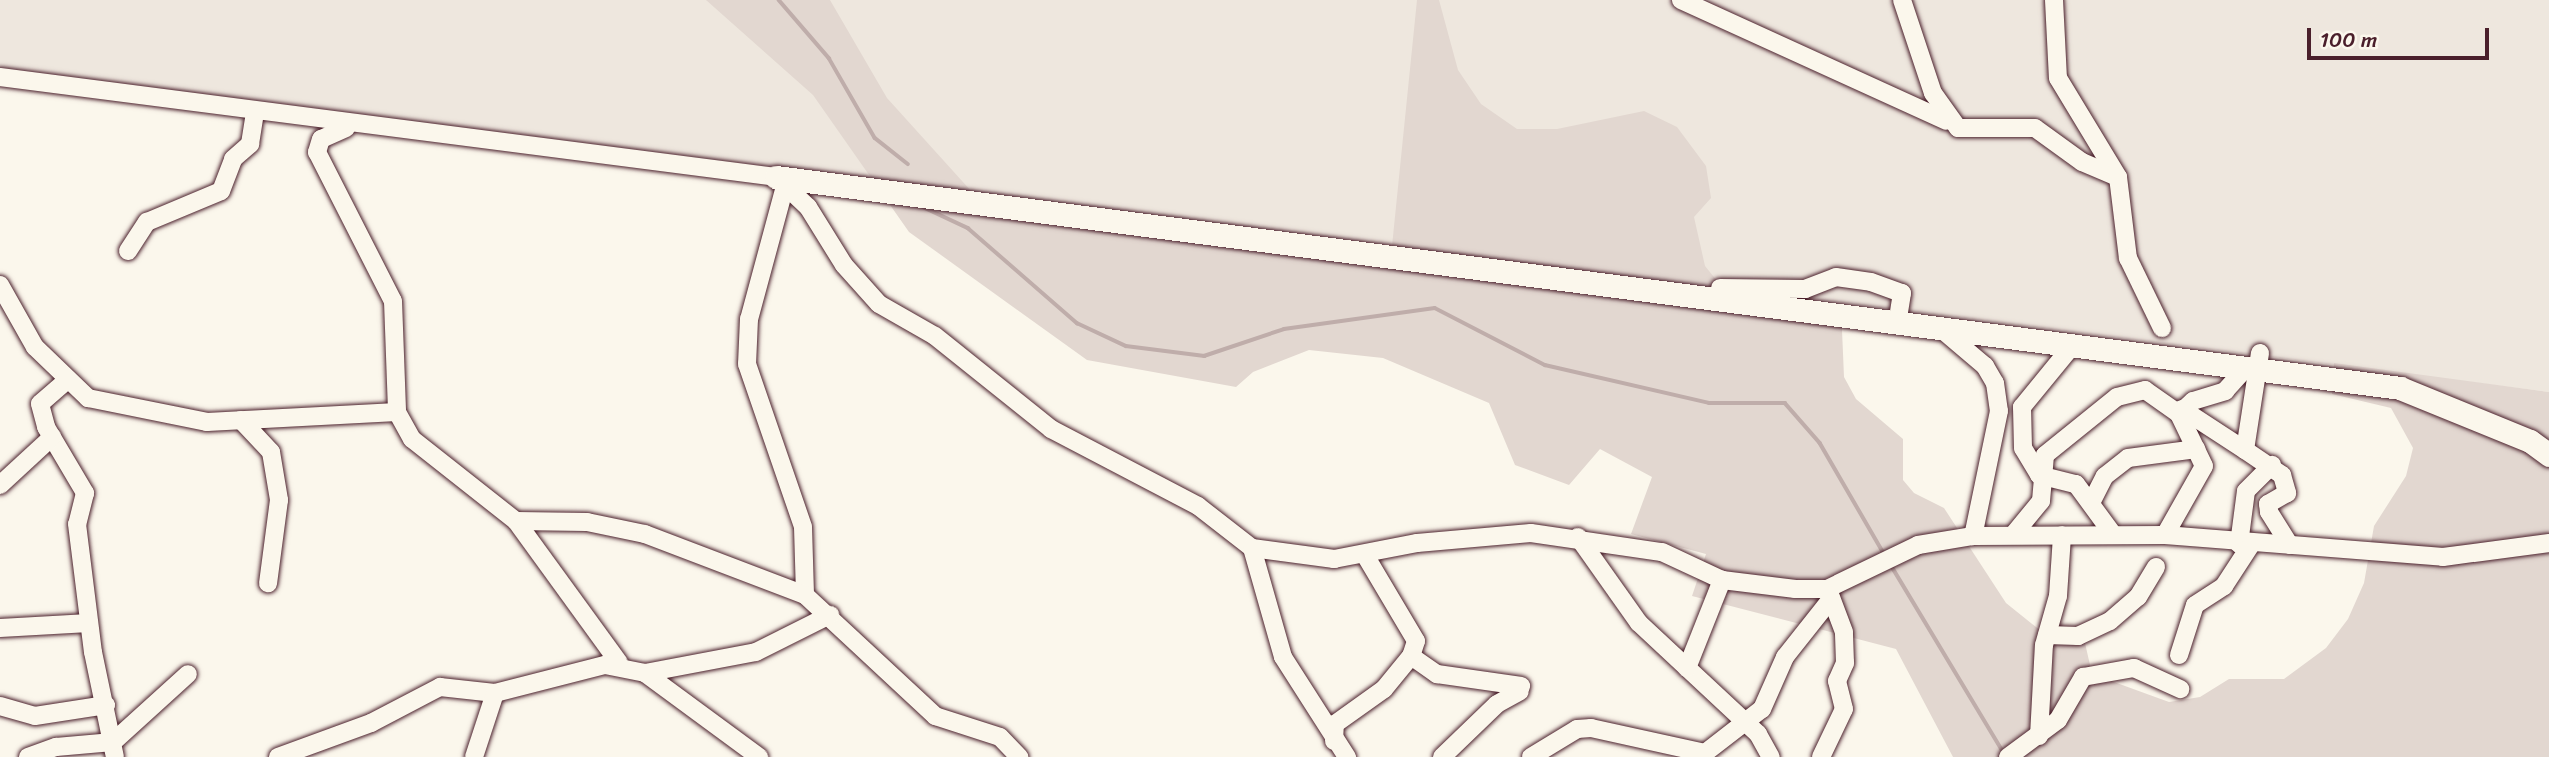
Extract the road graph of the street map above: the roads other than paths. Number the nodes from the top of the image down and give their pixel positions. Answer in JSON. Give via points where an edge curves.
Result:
{"nodes":[{"id":1,"x":1681,"y":0,"type":"edge"},
{"id":2,"x":1902,"y":0,"type":"edge"},
{"id":3,"x":2054,"y":0,"type":"edge"},
{"id":4,"x":0,"y":76,"type":"edge"},
{"id":5,"x":255,"y":114,"type":"junction"},
{"id":6,"x":349,"y":126,"type":"junction"},
{"id":7,"x":1958,"y":128,"type":"junction"},
{"id":8,"x":2118,"y":177,"type":"junction"},
{"id":9,"x":781,"y":181,"type":"junction"},
{"id":10,"x":128,"y":251,"type":"dead end"},
{"id":11,"x":0,"y":285,"type":"edge"},
{"id":12,"x":1720,"y":288,"type":"dead end"},
{"id":13,"x":1899,"y":313,"type":"dead end"},
{"id":14,"x":1940,"y":328,"type":"junction"},
{"id":15,"x":2162,"y":328,"type":"dead end"},
{"id":16,"x":2071,"y":346,"type":"junction"},
{"id":17,"x":2253,"y":365,"type":"junction"},
{"id":18,"x":65,"y":382,"type":"junction"},
{"id":19,"x":2181,"y":411,"type":"junction"},
{"id":20,"x":397,"y":412,"type":"junction"},
{"id":21,"x":241,"y":421,"type":"junction"},
{"id":22,"x":52,"y":437,"type":"junction"},
{"id":23,"x":2196,"y":449,"type":"junction"},
{"id":24,"x":2245,"y":450,"type":"junction"},
{"id":25,"x":2549,"y":455,"type":"edge"},
{"id":26,"x":2272,"y":465,"type":"junction"},
{"id":27,"x":2039,"y":475,"type":"junction"},
{"id":28,"x":0,"y":485,"type":"edge"},
{"id":29,"x":2091,"y":503,"type":"junction"},
{"id":30,"x":516,"y":521,"type":"junction"},
{"id":31,"x":2112,"y":533,"type":"junction"},
{"id":32,"x":2013,"y":535,"type":"junction"},
{"id":33,"x":2062,"y":535,"type":"junction"},
{"id":34,"x":2165,"y":535,"type":"junction"},
{"id":35,"x":1973,"y":536,"type":"junction"},
{"id":36,"x":1578,"y":537,"type":"junction"},
{"id":37,"x":2549,"y":543,"type":"edge"},
{"id":38,"x":2246,"y":544,"type":"junction"},
{"id":39,"x":2290,"y":545,"type":"junction"},
{"id":40,"x":1252,"y":548,"type":"junction"},
{"id":41,"x":1365,"y":555,"type":"junction"},
{"id":42,"x":2156,"y":567,"type":"dead end"},
{"id":43,"x":1722,"y":580,"type":"junction"},
{"id":44,"x":268,"y":583,"type":"dead end"},
{"id":45,"x":1829,"y":594,"type":"junction"},
{"id":46,"x":805,"y":595,"type":"junction"},
{"id":47,"x":830,"y":615,"type":"junction"},
{"id":48,"x":89,"y":623,"type":"junction"},
{"id":49,"x":0,"y":628,"type":"edge"},
{"id":50,"x":2047,"y":635,"type":"junction"},
{"id":51,"x":2179,"y":655,"type":"dead end"},
{"id":52,"x":1411,"y":656,"type":"junction"},
{"id":53,"x":619,"y":663,"type":"junction"},
{"id":54,"x":1687,"y":668,"type":"junction"},
{"id":55,"x":645,"y":673,"type":"junction"},
{"id":56,"x":188,"y":674,"type":"dead end"},
{"id":57,"x":2180,"y":689,"type":"dead end"},
{"id":58,"x":495,"y":693,"type":"junction"},
{"id":59,"x":106,"y":705,"type":"junction"},
{"id":60,"x":0,"y":706,"type":"edge"},
{"id":61,"x":1746,"y":724,"type":"junction"},
{"id":62,"x":1331,"y":731,"type":"junction"},
{"id":63,"x":2039,"y":736,"type":"junction"},
{"id":64,"x":114,"y":749,"type":"edge"},
{"id":65,"x":28,"y":757,"type":"edge"},
{"id":66,"x":278,"y":757,"type":"edge"},
{"id":67,"x":474,"y":757,"type":"edge"},
{"id":68,"x":759,"y":757,"type":"edge"},
{"id":69,"x":1019,"y":757,"type":"edge"},
{"id":70,"x":1339,"y":757,"type":"edge"},
{"id":71,"x":1347,"y":757,"type":"edge"},
{"id":72,"x":1442,"y":757,"type":"edge"},
{"id":73,"x":1531,"y":757,"type":"edge"},
{"id":74,"x":1771,"y":757,"type":"edge"},
{"id":75,"x":1821,"y":757,"type":"edge"},
{"id":76,"x":2008,"y":757,"type":"edge"}],
"edges":[{"from":1,"to":7,"type":"street","via":[[1802,51]]},
{"from":2,"to":7,"type":"street","via":[[1933,93]]},
{"from":3,"to":8,"type":"street","via":[[2057,78]]},
{"from":4,"to":5,"type":"street"},
{"from":5,"to":6,"type":"street"},
{"from":5,"to":10,"type":"street","via":[[250,144],[233,159],[221,191],[148,222]]},
{"from":6,"to":9,"type":"street"},
{"from":6,"to":20,"type":"street","via":[[321,139],[317,152],[393,301],[399,325]]},
{"from":7,"to":8,"type":"street","via":[[2035,128],[2082,162]]},
{"from":8,"to":15,"type":"street","via":[[2128,258]]},
{"from":9,"to":14,"type":"main road"},
{"from":9,"to":40,"type":"street","via":[[808,207],[844,265],[878,304],[935,336],[1051,429],[1198,506]]},
{"from":9,"to":46,"type":"street","via":[[749,319],[747,364],[803,527]]},
{"from":11,"to":18,"type":"street","via":[[35,347]]},
{"from":12,"to":13,"type":"street","via":[[1805,289],[1836,277],[1902,293]]},
{"from":14,"to":16,"type":"main road"},
{"from":14,"to":35,"type":"street","via":[[1986,366],[1995,383],[1998,411]]},
{"from":16,"to":17,"type":"main road"},
{"from":16,"to":27,"type":"street","via":[[2022,407],[2023,448]]},
{"from":17,"to":19,"type":"street","via":[[2225,391]]},
{"from":17,"to":24,"type":"street"},
{"from":17,"to":25,"type":"main road","via":[[2400,388],[2530,441]]},
{"from":18,"to":21,"type":"street","via":[[88,398],[163,418]]},
{"from":18,"to":22,"type":"street","via":[[40,404]]},
{"from":19,"to":23,"type":"street"},
{"from":19,"to":24,"type":"street"},
{"from":19,"to":27,"type":"street","via":[[2145,390],[2129,389],[2059,439]]},
{"from":20,"to":21,"type":"street"},
{"from":20,"to":30,"type":"street","via":[[412,439]]},
{"from":21,"to":44,"type":"street","via":[[271,452],[279,500]]},
{"from":22,"to":28,"type":"street"},
{"from":22,"to":48,"type":"street","via":[[85,493],[77,524]]},
{"from":23,"to":29,"type":"street","via":[[2135,455],[2105,476]]},
{"from":23,"to":34,"type":"street","via":[[2202,475],[2183,496]]},
{"from":24,"to":26,"type":"street"},
{"from":26,"to":38,"type":"street","via":[[2246,491]]},
{"from":26,"to":39,"type":"street","via":[[2287,493],[2268,504],[2269,512]]},
{"from":27,"to":29,"type":"street","via":[[2076,484]]},
{"from":27,"to":32,"type":"street","via":[[2040,501]]},
{"from":29,"to":31,"type":"street"},
{"from":30,"to":46,"type":"street","via":[[587,522],[645,534]]},
{"from":30,"to":53,"type":"street"},
{"from":31,"to":33,"type":"street"},
{"from":31,"to":34,"type":"street"},
{"from":32,"to":33,"type":"street"},
{"from":32,"to":35,"type":"street"},
{"from":33,"to":50,"type":"street","via":[[2058,596]]},
{"from":34,"to":38,"type":"street"},
{"from":35,"to":45,"type":"street","via":[[1918,545]]},
{"from":36,"to":41,"type":"street","via":[[1458,537]]},
{"from":36,"to":43,"type":"street","via":[[1662,552]]},
{"from":36,"to":54,"type":"street","via":[[1639,623]]},
{"from":37,"to":39,"type":"street","via":[[2443,557]]},
{"from":38,"to":39,"type":"street"},
{"from":38,"to":51,"type":"street","via":[[2224,586],[2195,606]]},
{"from":40,"to":41,"type":"street","via":[[1334,559]]},
{"from":40,"to":62,"type":"street","via":[[1283,657]]},
{"from":41,"to":52,"type":"street","via":[[1416,640]]},
{"from":42,"to":50,"type":"street","via":[[2138,597],[2110,621],[2078,636]]},
{"from":43,"to":45,"type":"street"},
{"from":43,"to":54,"type":"street"},
{"from":45,"to":61,"type":"street","via":[[1786,657],[1762,709]]},
{"from":45,"to":75,"type":"street","via":[[1846,651],[1837,681],[1844,709]]},
{"from":46,"to":47,"type":"street"},
{"from":47,"to":55,"type":"street","via":[[757,652]]},
{"from":47,"to":69,"type":"street","via":[[934,716],[1000,737]]},
{"from":48,"to":49,"type":"street"},
{"from":48,"to":59,"type":"street"},
{"from":50,"to":63,"type":"street"},
{"from":52,"to":62,"type":"street","via":[[1384,689]]},
{"from":52,"to":72,"type":"street","via":[[1437,674],[1521,688],[1497,704]]},
{"from":53,"to":55,"type":"street"},
{"from":53,"to":58,"type":"street"},
{"from":54,"to":61,"type":"street"},
{"from":55,"to":68,"type":"street"},
{"from":56,"to":64,"type":"street"},
{"from":57,"to":63,"type":"street","via":[[2134,668],[2083,677],[2058,720]]},
{"from":58,"to":66,"type":"street","via":[[440,687],[371,723]]},
{"from":58,"to":67,"type":"street"},
{"from":59,"to":60,"type":"street","via":[[35,716]]},
{"from":59,"to":64,"type":"street"},
{"from":61,"to":73,"type":"street","via":[[1705,753],[1591,728],[1577,729]]},
{"from":61,"to":74,"type":"street"},
{"from":62,"to":70,"type":"street"},
{"from":62,"to":71,"type":"street"},
{"from":63,"to":76,"type":"street"},
{"from":64,"to":65,"type":"street","via":[[56,747]]}]}
